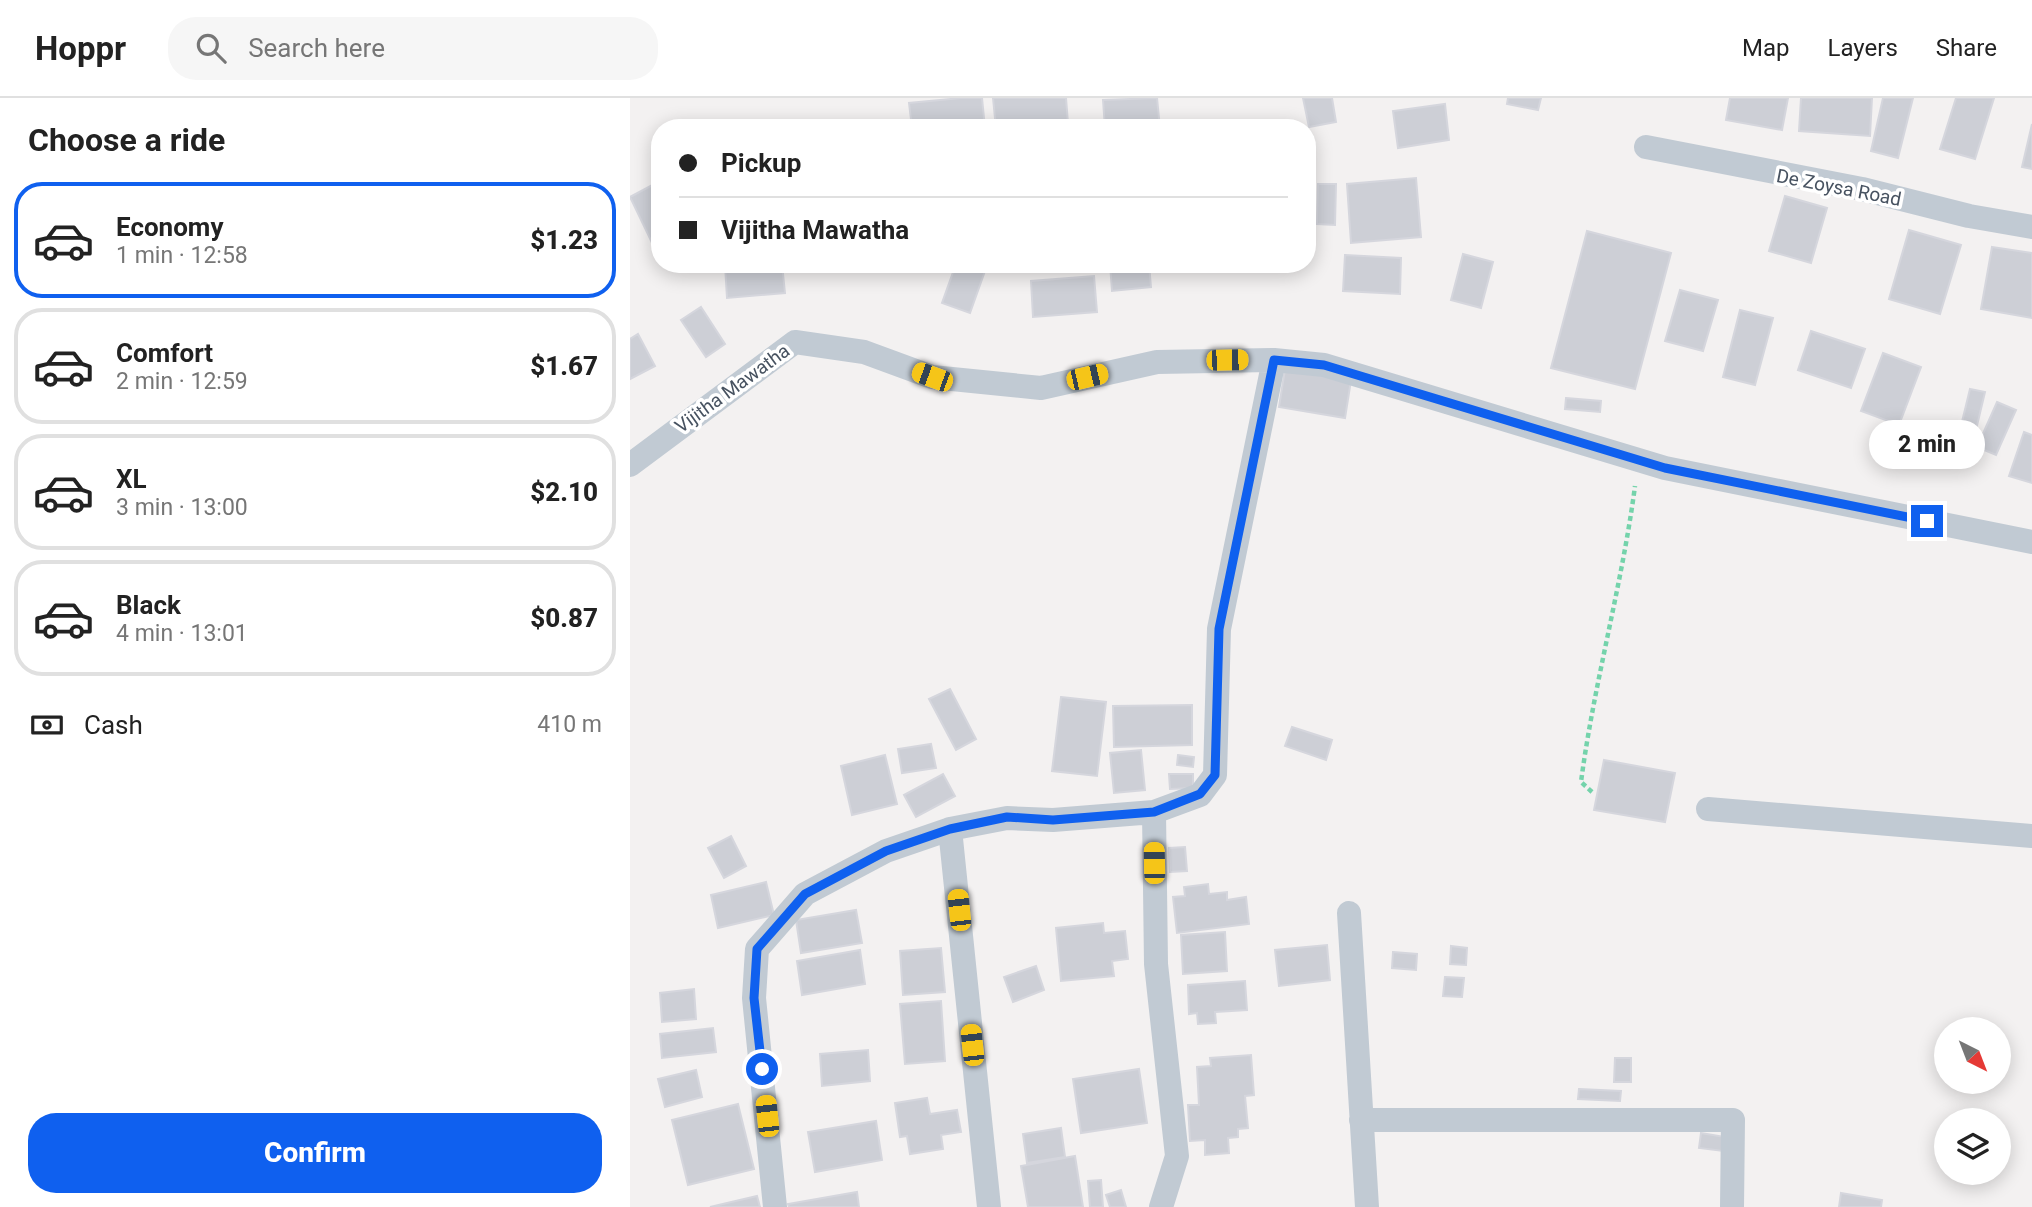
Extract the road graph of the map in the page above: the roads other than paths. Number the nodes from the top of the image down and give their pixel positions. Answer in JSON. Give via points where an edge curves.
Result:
{"nodes":[{"id":1,"x":1646,"y":147,"type":"dead end"},
{"id":2,"x":2032,"y":227,"type":"edge"},
{"id":3,"x":1274,"y":360,"type":"junction"},
{"id":4,"x":630,"y":465,"type":"edge"},
{"id":5,"x":2032,"y":542,"type":"edge"},
{"id":6,"x":1708,"y":809,"type":"dead end"},
{"id":7,"x":1154,"y":812,"type":"junction"},
{"id":8,"x":950,"y":829,"type":"junction"},
{"id":9,"x":2032,"y":836,"type":"edge"},
{"id":10,"x":1349,"y":914,"type":"dead end"},
{"id":11,"x":1361,"y":1120,"type":"junction"},
{"id":12,"x":775,"y":1207,"type":"edge"},
{"id":13,"x":989,"y":1207,"type":"edge"},
{"id":14,"x":1161,"y":1207,"type":"edge"},
{"id":15,"x":1367,"y":1207,"type":"edge"},
{"id":16,"x":1732,"y":1207,"type":"edge"}],
"edges":[{"from":1,"to":2,"type":"street","name":"De Zoysa Road"},
{"from":3,"to":4,"type":"street","name":"Vijitha Mawatha","via":[[1157,362],[1041,388],[932,377],[864,352],[795,342]]},
{"from":3,"to":5,"type":"street","name":"Vijitha Mawatha","via":[[1324,365],[1665,468]]},
{"from":3,"to":7,"type":"street","via":[[1219,629],[1215,775],[1200,794]]},
{"from":6,"to":9,"type":"street"},
{"from":7,"to":8,"type":"street","via":[[1053,820],[1007,817]]},
{"from":7,"to":14,"type":"street","via":[[1156,964],[1177,1156]]},
{"from":8,"to":12,"type":"street","via":[[886,851],[805,894],[757,949],[754,998]]},
{"from":8,"to":13,"type":"street"},
{"from":10,"to":11,"type":"street"},
{"from":11,"to":15,"type":"street"},
{"from":11,"to":16,"type":"street","via":[[1733,1120]]}]}
